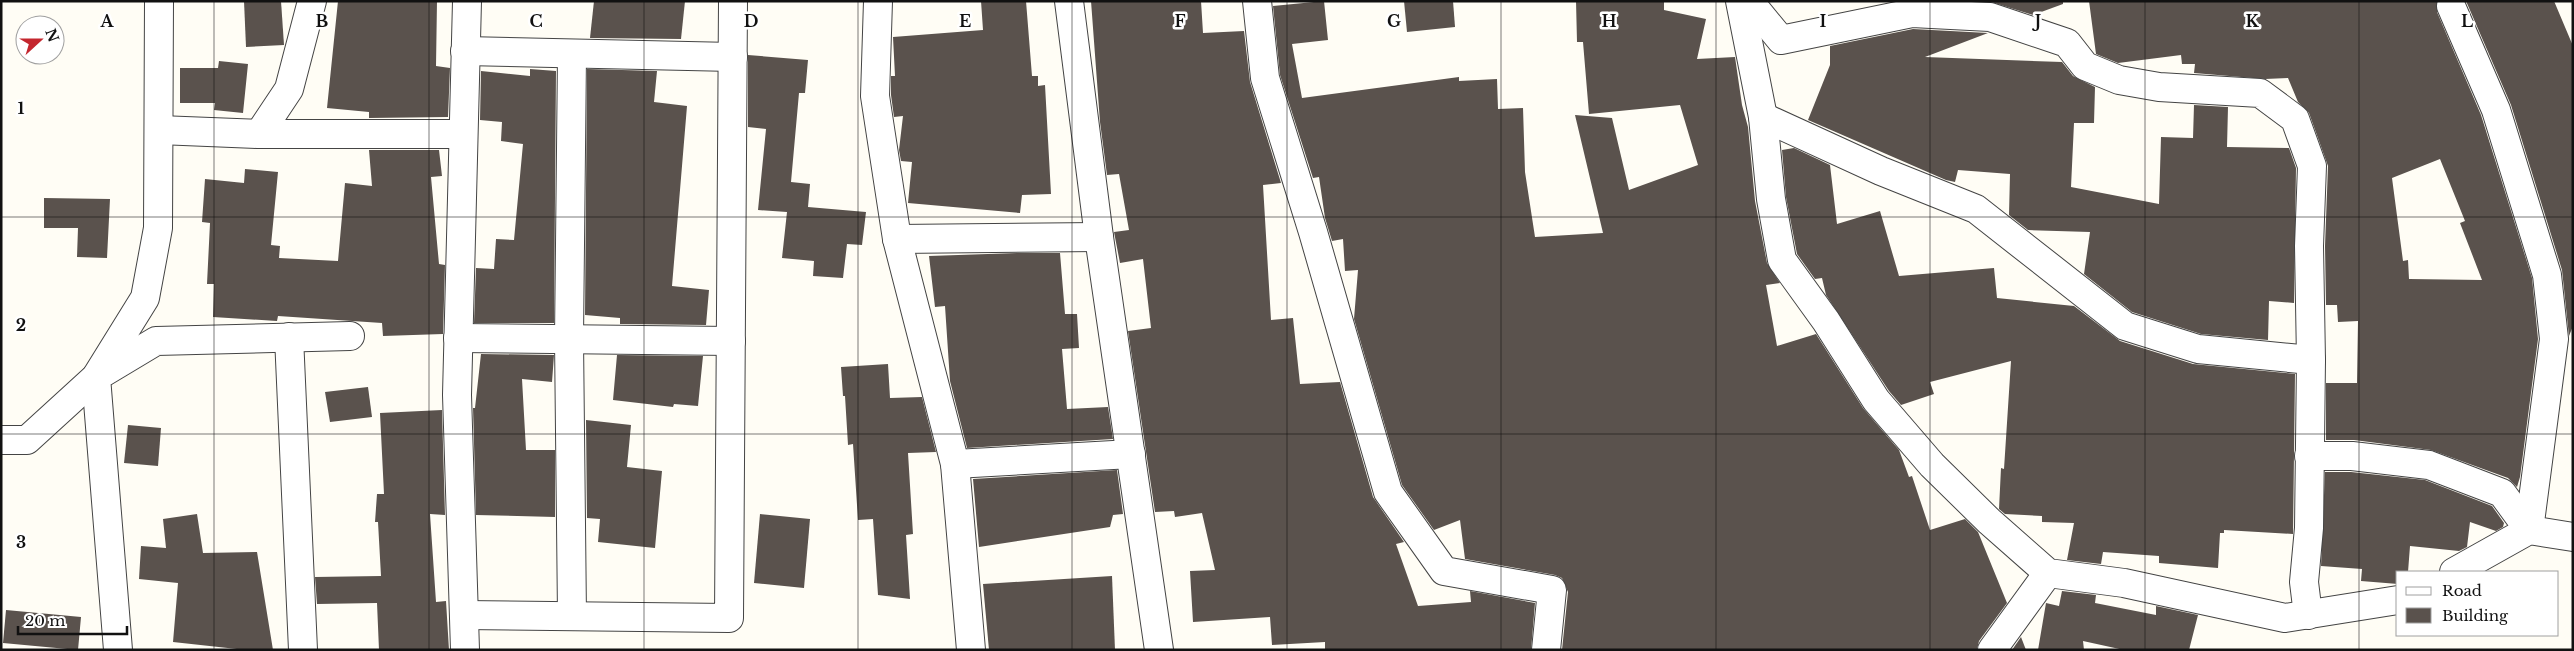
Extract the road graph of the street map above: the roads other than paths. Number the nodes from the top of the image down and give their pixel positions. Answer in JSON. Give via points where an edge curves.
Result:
{"nodes":[{"id":1,"x":159,"y":1,"type":"edge"},
{"id":2,"x":312,"y":1,"type":"edge"},
{"id":3,"x":466,"y":1,"type":"edge"},
{"id":4,"x":733,"y":1,"type":"edge"},
{"id":5,"x":878,"y":1,"type":"edge"},
{"id":6,"x":1069,"y":1,"type":"edge"},
{"id":7,"x":1257,"y":1,"type":"edge"},
{"id":8,"x":1740,"y":1,"type":"edge"},
{"id":9,"x":1749,"y":1,"type":"edge"},
{"id":10,"x":2451,"y":6,"type":"dead end"},
{"id":11,"x":465,"y":51,"type":"junction"},
{"id":12,"x":572,"y":54,"type":"junction"},
{"id":13,"x":733,"y":57,"type":"junction"},
{"id":14,"x":1762,"y":117,"type":"junction"},
{"id":15,"x":159,"y":130,"type":"junction"},
{"id":16,"x":259,"y":134,"type":"junction"},
{"id":17,"x":463,"y":134,"type":"junction"},
{"id":18,"x":1099,"y":238,"type":"junction"},
{"id":19,"x":897,"y":239,"type":"junction"},
{"id":20,"x":350,"y":336,"type":"dead end"},
{"id":21,"x":289,"y":337,"type":"junction"},
{"id":22,"x":458,"y":338,"type":"junction"},
{"id":23,"x":569,"y":339,"type":"junction"},
{"id":24,"x":731,"y":341,"type":"junction"},
{"id":25,"x":2311,"y":360,"type":"junction"},
{"id":26,"x":96,"y":377,"type":"junction"},
{"id":27,"x":1,"y":440,"type":"edge"},
{"id":28,"x":1131,"y":454,"type":"junction"},
{"id":29,"x":2309,"y":456,"type":"junction"},
{"id":30,"x":955,"y":464,"type":"junction"},
{"id":31,"x":2529,"y":530,"type":"junction"},
{"id":32,"x":2573,"y":537,"type":"edge"},
{"id":33,"x":2456,"y":571,"type":"edge"},
{"id":34,"x":2048,"y":573,"type":"junction"},
{"id":35,"x":2396,"y":600,"type":"edge"},
{"id":36,"x":464,"y":615,"type":"junction"},
{"id":37,"x":2308,"y":615,"type":"junction"},
{"id":38,"x":572,"y":616,"type":"junction"},
{"id":39,"x":118,"y":650,"type":"edge"},
{"id":40,"x":303,"y":650,"type":"edge"},
{"id":41,"x":465,"y":650,"type":"edge"},
{"id":42,"x":971,"y":650,"type":"edge"},
{"id":43,"x":1160,"y":650,"type":"edge"},
{"id":44,"x":1546,"y":650,"type":"edge"},
{"id":45,"x":1992,"y":650,"type":"edge"}],
"edges":[{"from":1,"to":15,"type":"street"},
{"from":2,"to":16,"type":"street","via":[[289,89]]},
{"from":3,"to":11,"type":"street"},
{"from":4,"to":13,"type":"street"},
{"from":5,"to":19,"type":"street","via":[[875,96]]},
{"from":6,"to":18,"type":"street"},
{"from":7,"to":44,"type":"street","via":[[1265,78],[1388,492],[1444,571],[1552,590]]},
{"from":8,"to":14,"type":"street"},
{"from":9,"to":25,"type":"street","via":[[1781,40],[1912,13],[1990,17],[2067,43],[2085,66],[2119,80],[2159,87],[2260,93],[2295,119],[2312,166],[2309,246]]},
{"from":10,"to":31,"type":"street","via":[[2496,110],[2547,275],[2554,339]]},
{"from":11,"to":12,"type":"street"},
{"from":11,"to":17,"type":"street"},
{"from":12,"to":13,"type":"street"},
{"from":12,"to":23,"type":"street"},
{"from":13,"to":24,"type":"street"},
{"from":14,"to":25,"type":"street","via":[[1881,171],[1976,209],[2125,326],[2198,349]]},
{"from":14,"to":34,"type":"street","via":[[1782,260],[1826,321],[1876,400],[1939,472]]},
{"from":15,"to":16,"type":"street"},
{"from":15,"to":26,"type":"street","via":[[158,228],[145,298]]},
{"from":16,"to":17,"type":"street"},
{"from":17,"to":22,"type":"street"},
{"from":18,"to":19,"type":"street"},
{"from":18,"to":28,"type":"street"},
{"from":19,"to":30,"type":"street"},
{"from":20,"to":21,"type":"street"},
{"from":21,"to":26,"type":"street","via":[[156,341]]},
{"from":21,"to":40,"type":"street"},
{"from":22,"to":23,"type":"street"},
{"from":22,"to":36,"type":"street"},
{"from":23,"to":24,"type":"street"},
{"from":23,"to":38,"type":"street"},
{"from":24,"to":38,"type":"street","via":[[729,618]]},
{"from":25,"to":29,"type":"street"},
{"from":26,"to":27,"type":"street","via":[[27,440]]},
{"from":26,"to":39,"type":"street"},
{"from":28,"to":30,"type":"street"},
{"from":28,"to":43,"type":"street"},
{"from":29,"to":31,"type":"street","via":[[2352,456],[2429,465],[2502,493]]},
{"from":29,"to":37,"type":"street","via":[[2309,528],[2304,582]]},
{"from":30,"to":42,"type":"street"},
{"from":31,"to":32,"type":"street"},
{"from":31,"to":33,"type":"street"},
{"from":34,"to":37,"type":"street","via":[[2124,583],[2285,618]]},
{"from":34,"to":45,"type":"street"},
{"from":35,"to":37,"type":"street"},
{"from":36,"to":38,"type":"street"},
{"from":36,"to":41,"type":"street"}]}
